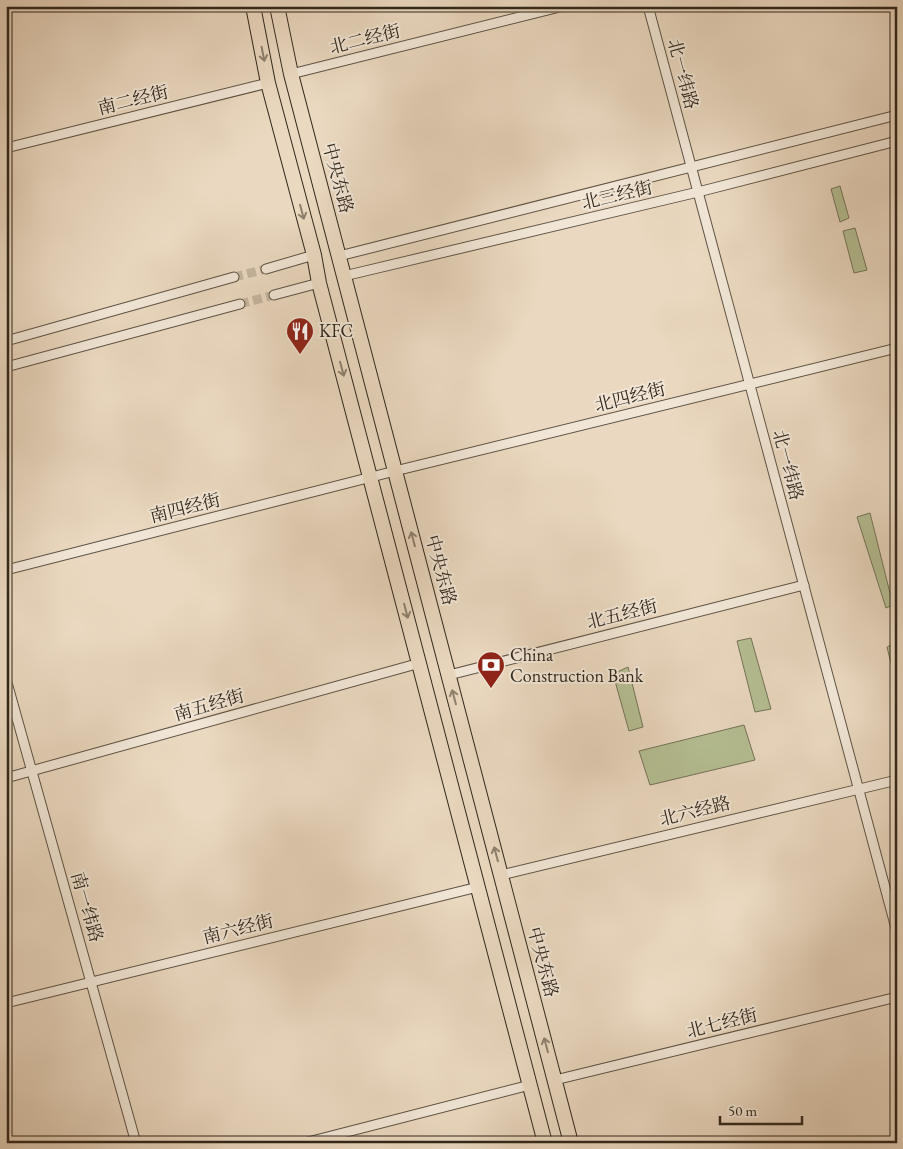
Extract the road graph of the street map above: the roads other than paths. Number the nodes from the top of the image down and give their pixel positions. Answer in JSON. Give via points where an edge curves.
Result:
{"nodes":[{"id":1,"x":253,"y":6,"type":"edge"},
{"id":2,"x":276,"y":6,"type":"edge"},
{"id":3,"x":564,"y":6,"type":"edge"},
{"id":4,"x":648,"y":6,"type":"edge"},
{"id":5,"x":292,"y":74,"type":"junction"},
{"id":6,"x":268,"y":83,"type":"junction"},
{"id":7,"x":897,"y":115,"type":"edge"},
{"id":8,"x":897,"y":141,"type":"edge"},
{"id":9,"x":6,"y":148,"type":"edge"},
{"id":10,"x":691,"y":166,"type":"junction"},
{"id":11,"x":698,"y":192,"type":"junction"},
{"id":12,"x":314,"y":255,"type":"junction"},
{"id":13,"x":339,"y":256,"type":"junction"},
{"id":14,"x":266,"y":269,"type":"tunnel mouth"},
{"id":15,"x":344,"y":276,"type":"junction"},
{"id":16,"x":234,"y":277,"type":"tunnel mouth"},
{"id":17,"x":319,"y":283,"type":"junction"},
{"id":18,"x":274,"y":295,"type":"tunnel mouth"},
{"id":19,"x":240,"y":304,"type":"tunnel mouth"},
{"id":20,"x":6,"y":341,"type":"edge"},
{"id":21,"x":897,"y":348,"type":"edge"},
{"id":22,"x":6,"y":367,"type":"edge"},
{"id":23,"x":750,"y":384,"type":"junction"},
{"id":24,"x":395,"y":471,"type":"junction"},
{"id":25,"x":371,"y":477,"type":"junction"},
{"id":26,"x":6,"y":570,"type":"edge"},
{"id":27,"x":804,"y":586,"type":"junction"},
{"id":28,"x":420,"y":663,"type":"junction"},
{"id":29,"x":449,"y":675,"type":"junction"},
{"id":30,"x":6,"y":680,"type":"edge"},
{"id":31,"x":32,"y":771,"type":"junction"},
{"id":32,"x":6,"y":778,"type":"edge"},
{"id":33,"x":897,"y":780,"type":"edge"},
{"id":34,"x":858,"y":789,"type":"junction"},
{"id":35,"x":501,"y":875,"type":"junction"},
{"id":36,"x":478,"y":887,"type":"junction"},
{"id":37,"x":897,"y":932,"type":"edge"},
{"id":38,"x":91,"y":982,"type":"junction"},
{"id":39,"x":897,"y":997,"type":"edge"},
{"id":40,"x":6,"y":1003,"type":"edge"},
{"id":41,"x":555,"y":1080,"type":"junction"},
{"id":42,"x":530,"y":1085,"type":"junction"},
{"id":43,"x":136,"y":1143,"type":"edge"},
{"id":44,"x":304,"y":1143,"type":"edge"},
{"id":45,"x":546,"y":1143,"type":"edge"},
{"id":46,"x":572,"y":1143,"type":"edge"}],
"edges":[{"from":1,"to":6,"type":"main road","one_way":true},
{"from":2,"to":5,"type":"main road","name":"中央东路"},
{"from":3,"to":5,"type":"street","name":"北二经街"},
{"from":4,"to":10,"type":"street","name":"北一纬路"},
{"from":5,"to":13,"type":"main road","name":"中央东路"},
{"from":6,"to":9,"type":"street","name":"南二经街"},
{"from":6,"to":12,"type":"main road","one_way":true},
{"from":7,"to":10,"type":"street"},
{"from":8,"to":11,"type":"street","name":"北三经街"},
{"from":10,"to":11,"type":"street","name":"北一纬路"},
{"from":10,"to":13,"type":"street"},
{"from":11,"to":15,"type":"street","name":"北三经街"},
{"from":11,"to":23,"type":"street","name":"北一纬路"},
{"from":12,"to":14,"type":"street"},
{"from":12,"to":17,"type":"main road"},
{"from":13,"to":15,"type":"main road","name":"中央东路"},
{"from":15,"to":24,"type":"main road","name":"中央东路"},
{"from":16,"to":20,"type":"street"},
{"from":17,"to":18,"type":"street"},
{"from":17,"to":25,"type":"main road","one_way":true},
{"from":19,"to":22,"type":"street"},
{"from":21,"to":23,"type":"street","name":"北四经街"},
{"from":23,"to":24,"type":"street","name":"北四经街"},
{"from":23,"to":27,"type":"street","name":"北一纬路"},
{"from":24,"to":25,"type":"street","name":"北四经街"},
{"from":29,"to":24,"type":"main road","name":"中央东路","one_way":true},
{"from":25,"to":26,"type":"street","name":"南四经街"},
{"from":25,"to":28,"type":"main road","one_way":true},
{"from":27,"to":29,"type":"street","name":"北五经街"},
{"from":27,"to":34,"type":"street","name":"北一纬路"},
{"from":28,"to":31,"type":"street","name":"南五经街"},
{"from":28,"to":36,"type":"main road"},
{"from":35,"to":29,"type":"main road","name":"中央东路","one_way":true},
{"from":30,"to":31,"type":"street","name":"南一纬路"},
{"from":31,"to":32,"type":"street","name":"南五经街"},
{"from":31,"to":38,"type":"street","name":"南一纬路"},
{"from":33,"to":34,"type":"street","name":"北六经路"},
{"from":34,"to":35,"type":"street","name":"北六经路"},
{"from":34,"to":37,"type":"street","name":"北一纬路"},
{"from":41,"to":35,"type":"main road","name":"中央东路","one_way":true},
{"from":36,"to":38,"type":"street","name":"南六经街"},
{"from":36,"to":42,"type":"main road"},
{"from":38,"to":40,"type":"street","name":"南六经街"},
{"from":38,"to":43,"type":"street","name":"南一纬路"},
{"from":39,"to":41,"type":"street","name":"北七经街"},
{"from":41,"to":46,"type":"main road","name":"中央东路"},
{"from":42,"to":44,"type":"street"},
{"from":42,"to":45,"type":"main road"}]}
